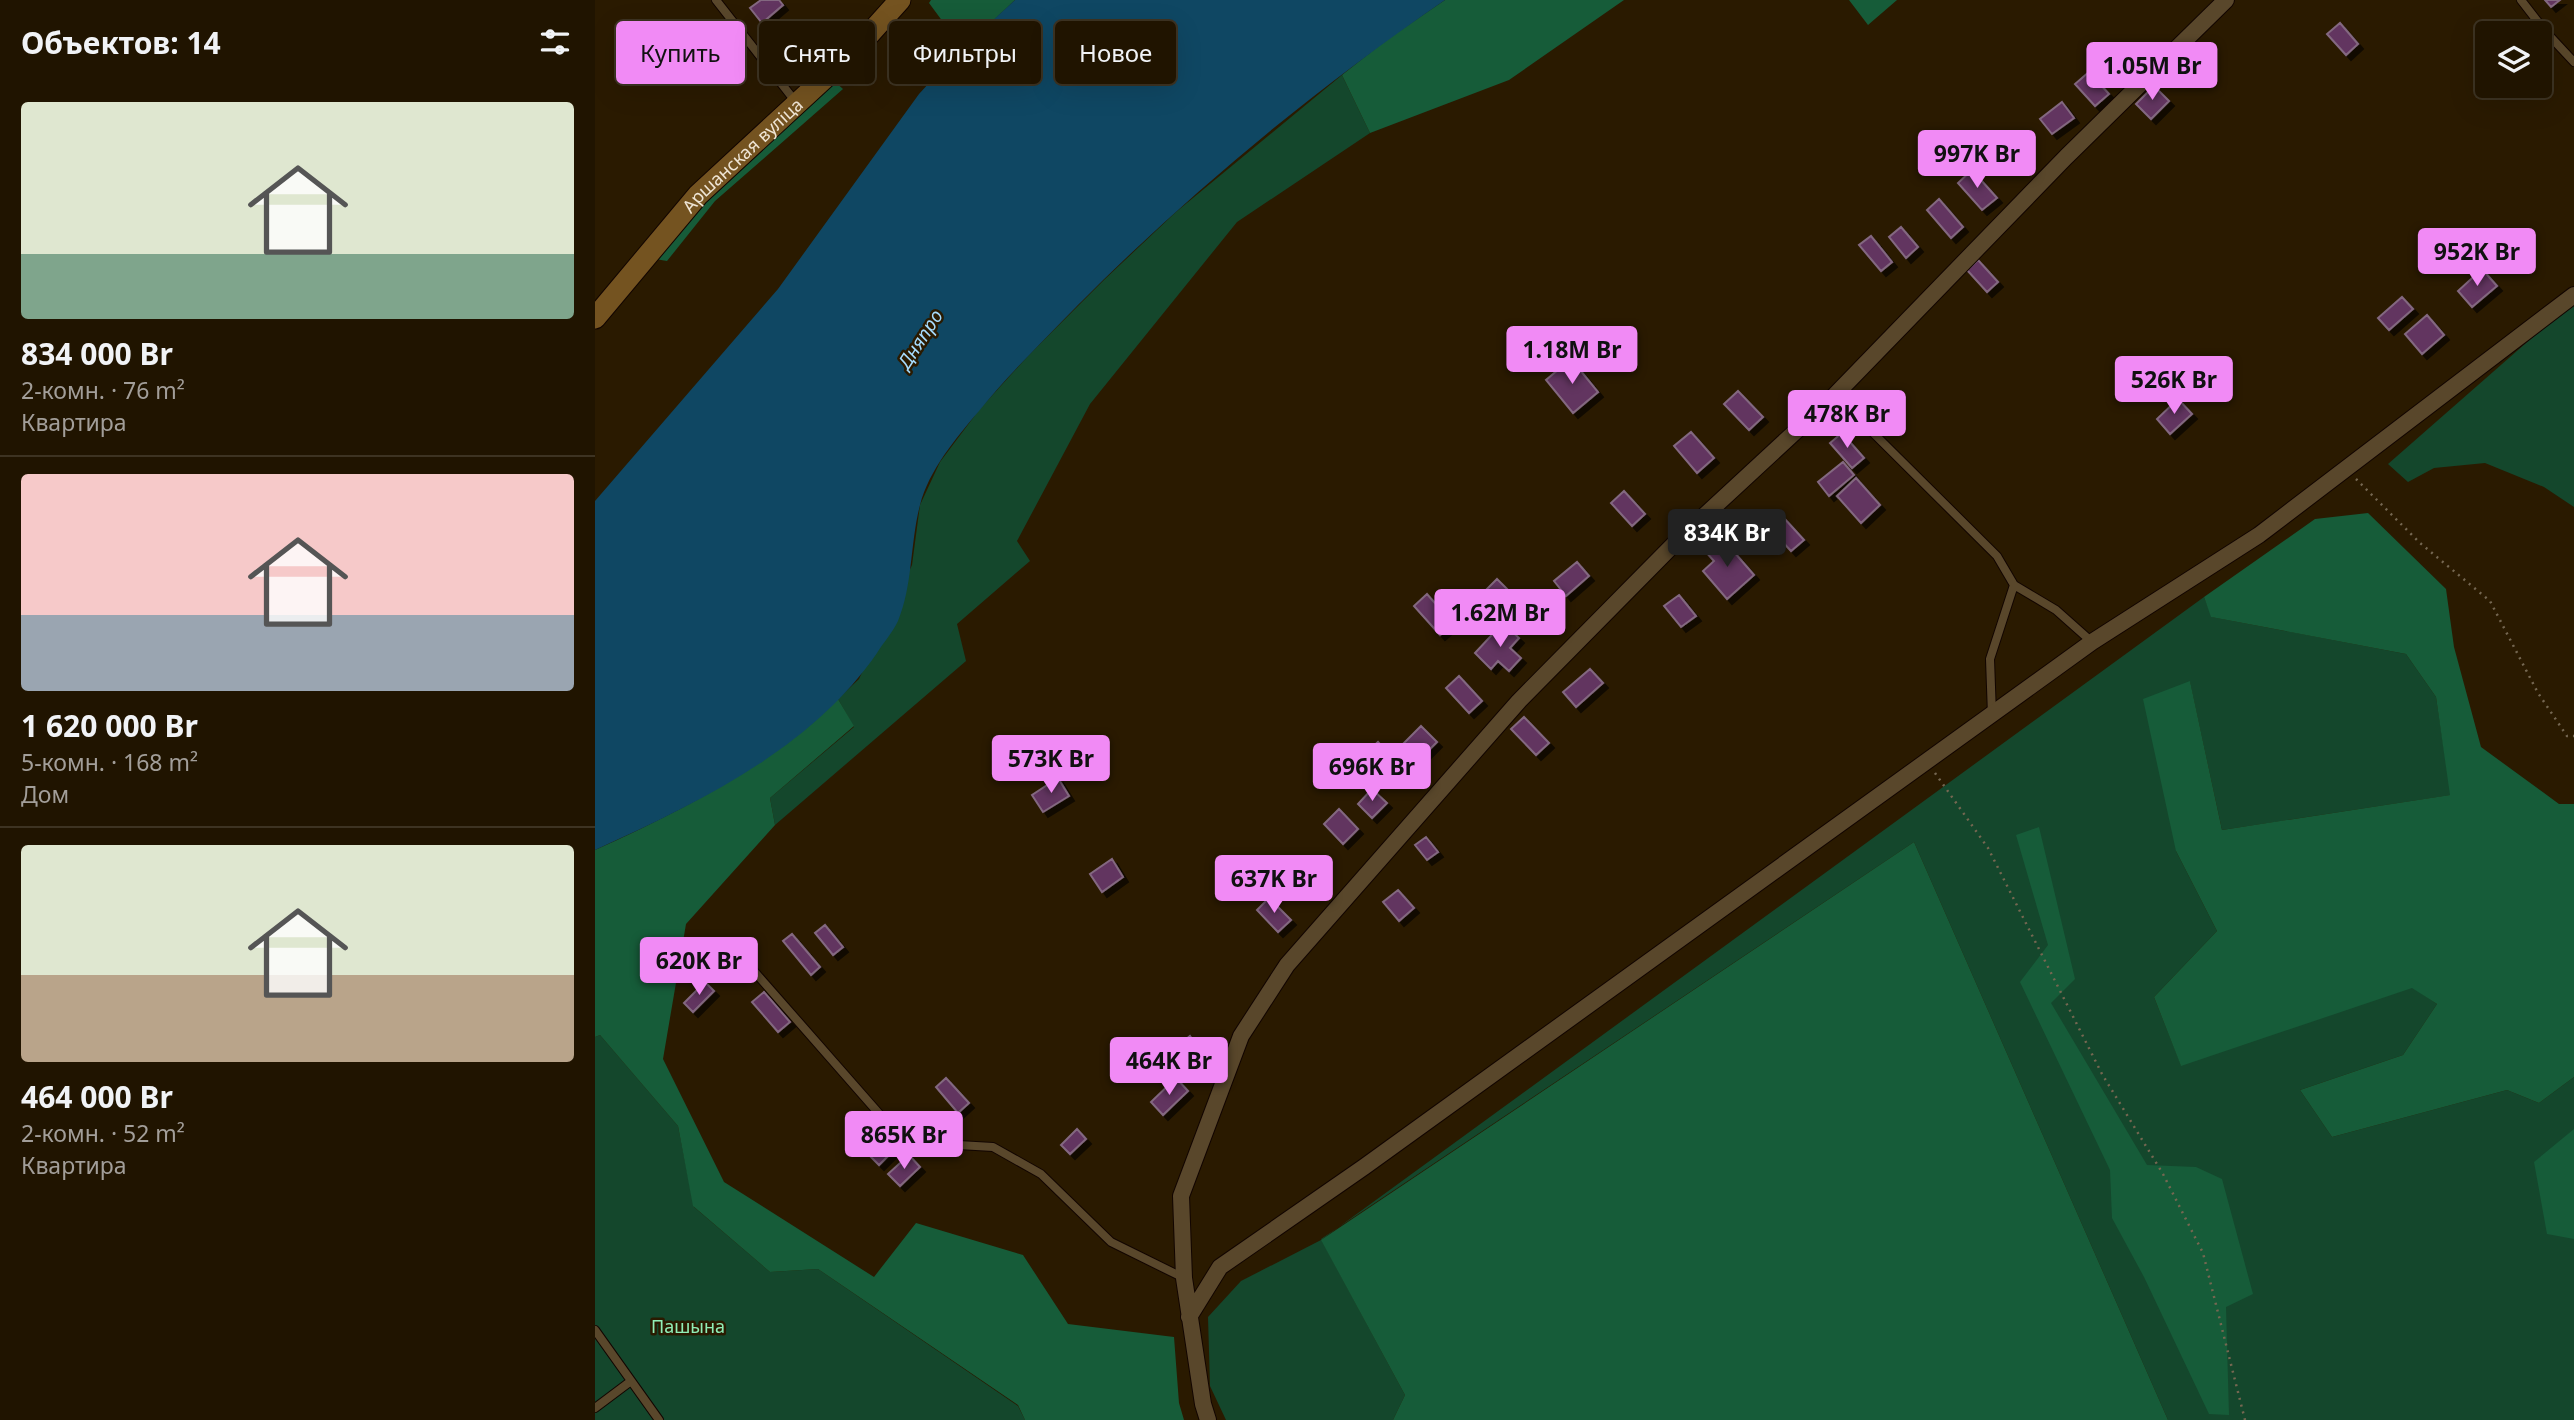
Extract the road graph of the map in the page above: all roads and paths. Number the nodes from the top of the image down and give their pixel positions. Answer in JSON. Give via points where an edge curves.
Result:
{"nodes":[{"id":1,"x":716,"y":0,"type":"edge"},
{"id":2,"x":900,"y":0,"type":"edge"},
{"id":3,"x":2226,"y":0,"type":"edge"},
{"id":4,"x":2521,"y":0,"type":"edge"},
{"id":5,"x":2574,"y":62,"type":"edge"},
{"id":6,"x":797,"y":104,"type":"junction"},
{"id":7,"x":2574,"y":295,"type":"edge"},
{"id":8,"x":595,"y":318,"type":"edge"},
{"id":9,"x":1835,"y":395,"type":"junction"},
{"id":10,"x":2346,"y":470,"type":"junction"},
{"id":11,"x":2014,"y":585,"type":"junction"},
{"id":12,"x":2092,"y":642,"type":"junction"},
{"id":13,"x":1992,"y":715,"type":"junction"},
{"id":14,"x":2574,"y":736,"type":"edge"},
{"id":15,"x":1927,"y":762,"type":"junction"},
{"id":16,"x":731,"y":946,"type":"dead end"},
{"id":17,"x":1184,"y":1279,"type":"junction"},
{"id":18,"x":1189,"y":1317,"type":"junction"},
{"id":19,"x":595,"y":1330,"type":"edge"},
{"id":20,"x":631,"y":1381,"type":"junction"},
{"id":21,"x":595,"y":1408,"type":"edge"},
{"id":22,"x":659,"y":1420,"type":"edge"},
{"id":23,"x":1208,"y":1420,"type":"edge"},
{"id":24,"x":2245,"y":1420,"type":"edge"}],
"edges":[{"from":1,"to":6,"type":"lane"},
{"from":2,"to":6,"type":"street","name":"Аршанская вуліца"},
{"from":3,"to":9,"type":"street"},
{"from":4,"to":5,"type":"lane"},
{"from":6,"to":8,"type":"street","name":"Аршанская вуліца","via":[[698,195]]},
{"from":7,"to":10,"type":"street"},
{"from":9,"to":11,"type":"lane","via":[[1997,556]]},
{"from":9,"to":17,"type":"street","via":[[1676,542],[1519,701],[1287,965],[1241,1036],[1181,1195]]},
{"from":10,"to":12,"type":"street","via":[[2259,535]]},
{"from":10,"to":14,"type":"path","via":[[2420,543],[2490,600],[2538,693],[2567,736]]},
{"from":11,"to":12,"type":"lane","via":[[2056,610]]},
{"from":11,"to":13,"type":"lane","via":[[1990,659]]},
{"from":12,"to":13,"type":"street"},
{"from":13,"to":15,"type":"street"},
{"from":15,"to":18,"type":"street","via":[[1220,1267]]},
{"from":15,"to":24,"type":"path","via":[[1988,848],[2102,1073],[2163,1174],[2203,1253]]},
{"from":16,"to":17,"type":"lane","via":[[888,1125],[924,1143],[993,1147],[1041,1174],[1111,1242]]},
{"from":17,"to":18,"type":"street"},
{"from":18,"to":23,"type":"street"},
{"from":19,"to":20,"type":"lane"},
{"from":20,"to":21,"type":"lane"},
{"from":20,"to":22,"type":"lane"}]}
